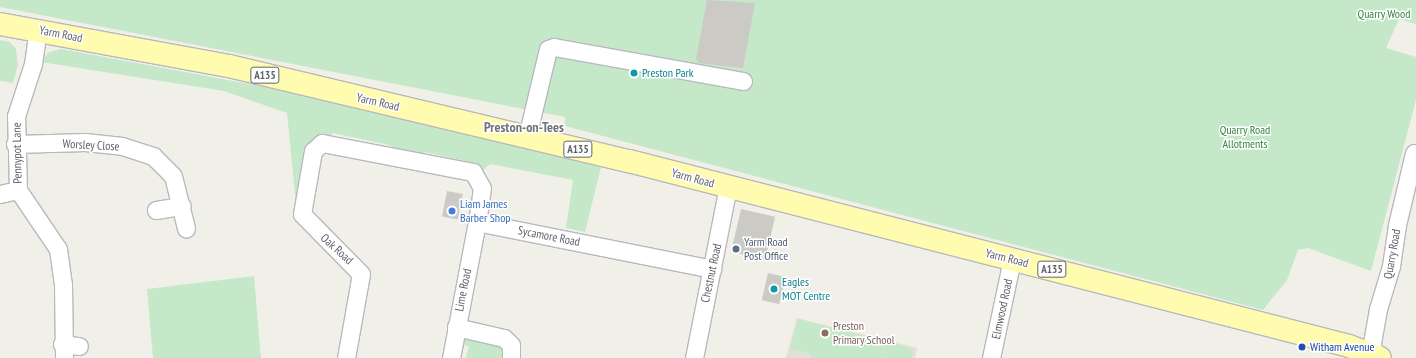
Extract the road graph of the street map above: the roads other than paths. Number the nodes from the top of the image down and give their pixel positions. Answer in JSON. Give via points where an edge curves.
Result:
{"nodes":[{"id":1,"x":0,"y":24,"type":"edge"},
{"id":2,"x":38,"y":30,"type":"junction"},
{"id":3,"x":743,"y":81,"type":"dead end"},
{"id":4,"x":527,"y":137,"type":"junction"},
{"id":5,"x":16,"y":144,"type":"junction"},
{"id":6,"x":1414,"y":153,"type":"dead end"},
{"id":7,"x":728,"y":187,"type":"junction"},
{"id":8,"x":18,"y":190,"type":"junction"},
{"id":9,"x":0,"y":194,"type":"edge"},
{"id":10,"x":182,"y":206,"type":"junction"},
{"id":11,"x":156,"y":210,"type":"dead end"},
{"id":12,"x":476,"y":222,"type":"junction"},
{"id":13,"x":186,"y":228,"type":"dead end"},
{"id":14,"x":1012,"y":259,"type":"junction"},
{"id":15,"x":712,"y":269,"type":"junction"},
{"id":16,"x":456,"y":327,"type":"junction"},
{"id":17,"x":79,"y":346,"type":"dead end"},
{"id":18,"x":63,"y":351,"type":"edge"},
{"id":19,"x":1376,"y":357,"type":"edge"},
{"id":20,"x":346,"y":358,"type":"edge"},
{"id":21,"x":451,"y":358,"type":"edge"},
{"id":22,"x":511,"y":358,"type":"edge"},
{"id":23,"x":694,"y":358,"type":"edge"},
{"id":24,"x":991,"y":358,"type":"edge"}],
"edges":[{"from":1,"to":2,"type":"main road","name":"Yarm Road","number":"A135"},
{"from":2,"to":4,"type":"main road","name":"Yarm Road","number":"A135","via":[[229,66]]},
{"from":2,"to":5,"type":"street","name":"Pennypot Lane","via":[[32,64],[16,116]]},
{"from":3,"to":4,"type":"street","via":[[554,47],[548,49]]},
{"from":4,"to":7,"type":"main road","name":"Yarm Road","number":"A135"},
{"from":5,"to":8,"type":"street","name":"Pennypot Lane"},
{"from":5,"to":10,"type":"street","name":"Worsley Close","via":[[85,142],[122,146],[153,156],[173,176]]},
{"from":6,"to":19,"type":"street","name":"Quarry Road","via":[[1397,225],[1392,266],[1378,309],[1372,343]]},
{"from":7,"to":14,"type":"main road","name":"Yarm Road","number":"A135"},
{"from":7,"to":15,"type":"street","name":"Chestnut Road"},
{"from":8,"to":9,"type":"street","name":"Pennypot Lane"},
{"from":8,"to":18,"type":"street","via":[[58,249],[63,284]]},
{"from":10,"to":11,"type":"street"},
{"from":10,"to":13,"type":"street","name":"Worsley Close"},
{"from":12,"to":15,"type":"street","name":"Sycamore Road"},
{"from":12,"to":16,"type":"street","name":"Lime Road"},
{"from":12,"to":20,"type":"street","name":"Oak Road","via":[[482,188],[473,172],[328,142],[317,146],[311,163],[302,214],[361,274]]},
{"from":14,"to":19,"type":"main road","name":"Yarm Road","number":"A135"},
{"from":14,"to":24,"type":"street","name":"Elmwood Road"},
{"from":15,"to":23,"type":"street","name":"Chestnut Road"},
{"from":16,"to":21,"type":"street","name":"Lime Road"},
{"from":16,"to":22,"type":"street","via":[[504,338],[511,345]]},
{"from":17,"to":18,"type":"street"}]}
